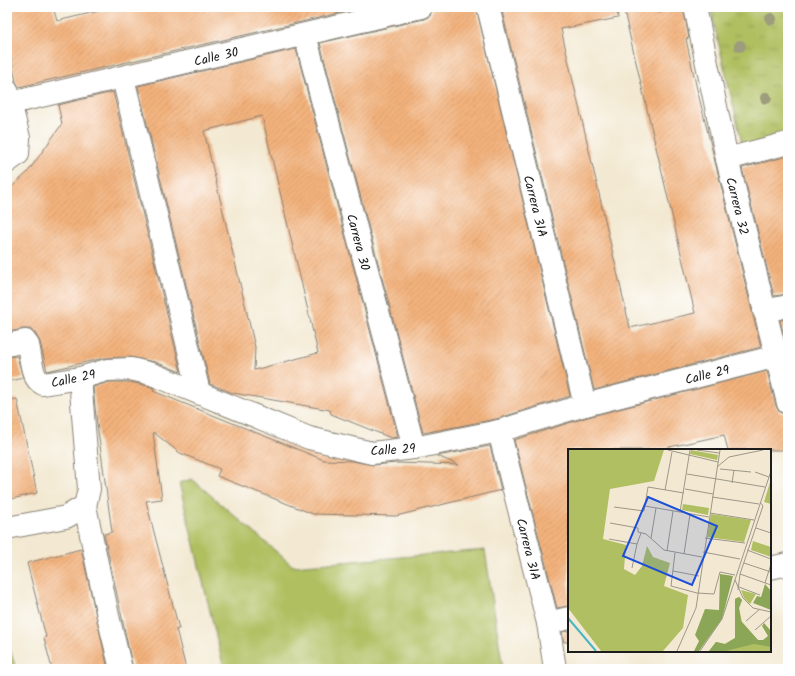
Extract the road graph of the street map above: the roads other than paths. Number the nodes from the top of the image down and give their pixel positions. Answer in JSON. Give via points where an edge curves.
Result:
{"nodes":[{"id":1,"x":421,"y":7,"type":"edge"},
{"id":2,"x":488,"y":7,"type":"edge"},
{"id":3,"x":695,"y":7,"type":"edge"},
{"id":4,"x":378,"y":12,"type":"edge"},
{"id":5,"x":305,"y":35,"type":"junction"},
{"id":6,"x":123,"y":78,"type":"junction"},
{"id":7,"x":9,"y":97,"type":"edge"},
{"id":8,"x":788,"y":143,"type":"edge"},
{"id":9,"x":727,"y":159,"type":"junction"},
{"id":10,"x":7,"y":162,"type":"edge"},
{"id":11,"x":788,"y":306,"type":"edge"},
{"id":12,"x":764,"y":312,"type":"junction"},
{"id":13,"x":14,"y":343,"type":"edge"},
{"id":14,"x":777,"y":356,"type":"junction"},
{"id":15,"x":80,"y":378,"type":"junction"},
{"id":16,"x":199,"y":392,"type":"junction"},
{"id":17,"x":788,"y":403,"type":"edge"},
{"id":18,"x":585,"y":405,"type":"junction"},
{"id":19,"x":499,"y":431,"type":"junction"},
{"id":20,"x":414,"y":448,"type":"junction"},
{"id":21,"x":85,"y":506,"type":"junction"},
{"id":22,"x":7,"y":528,"type":"edge"},
{"id":23,"x":788,"y":564,"type":"edge"},
{"id":24,"x":771,"y":568,"type":"edge"},
{"id":25,"x":568,"y":618,"type":"edge"},
{"id":26,"x":548,"y":623,"type":"junction"},
{"id":27,"x":121,"y":669,"type":"edge"},
{"id":28,"x":555,"y":669,"type":"edge"}],
"edges":[{"from":1,"to":4,"type":"street","name":"Calle 30"},
{"from":2,"to":18,"type":"street","name":"Carrera 31A"},
{"from":3,"to":9,"type":"street","name":"Carrera 32"},
{"from":4,"to":5,"type":"street","name":"Calle 30"},
{"from":5,"to":6,"type":"street","name":"Calle 30"},
{"from":5,"to":20,"type":"street","name":"Carrera 30"},
{"from":6,"to":7,"type":"street","name":"Calle 30"},
{"from":6,"to":16,"type":"street"},
{"from":7,"to":10,"type":"street","via":[[19,138],[18,154]]},
{"from":8,"to":9,"type":"street"},
{"from":9,"to":12,"type":"street","name":"Carrera 32"},
{"from":11,"to":12,"type":"street"},
{"from":12,"to":14,"type":"street","name":"Carrera 32"},
{"from":13,"to":15,"type":"street","name":"Calle 29","via":[[25,341],[28,345],[38,382],[43,384]]},
{"from":14,"to":17,"type":"street","name":"Carrera 32"},
{"from":14,"to":18,"type":"street","name":"Calle 29"},
{"from":15,"to":16,"type":"street","name":"Calle 29","via":[[107,370],[131,369]]},
{"from":15,"to":21,"type":"street","via":[[89,489]]},
{"from":16,"to":20,"type":"street","name":"Calle 29","via":[[309,438],[372,453]]},
{"from":18,"to":19,"type":"street","name":"Calle 29"},
{"from":19,"to":20,"type":"street","name":"Calle 29"},
{"from":19,"to":26,"type":"street","name":"Carrera 31A"},
{"from":21,"to":22,"type":"street","via":[[66,517]]},
{"from":21,"to":27,"type":"street"},
{"from":23,"to":24,"type":"street"},
{"from":25,"to":26,"type":"street"},
{"from":26,"to":28,"type":"street","name":"Carrera 31A"}]}
